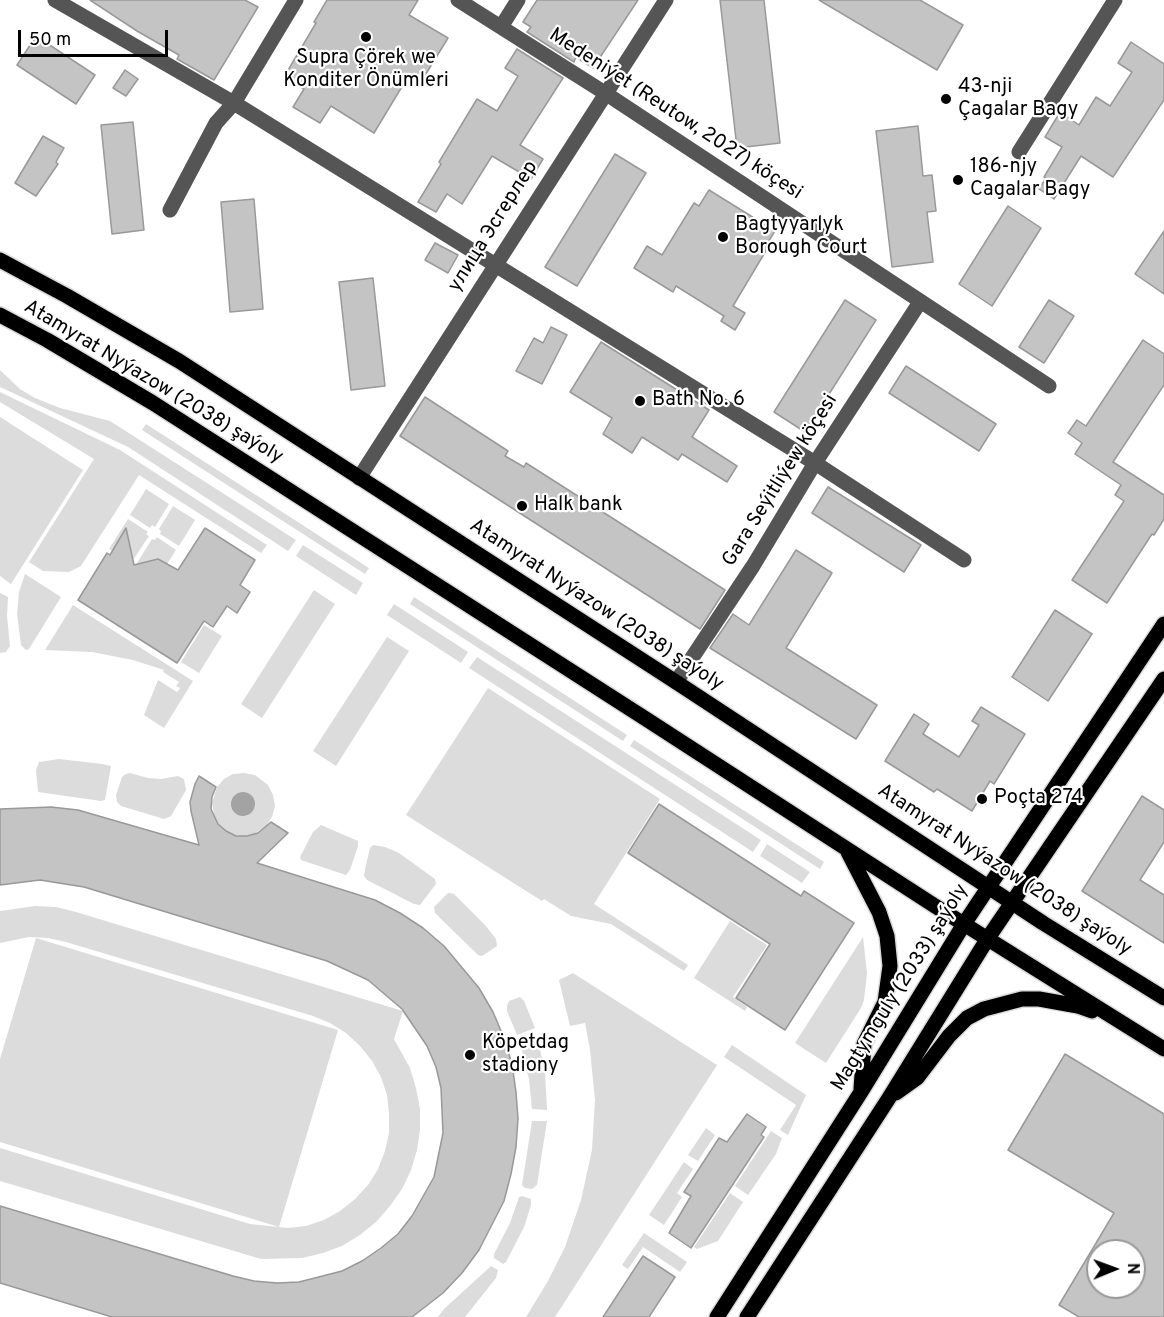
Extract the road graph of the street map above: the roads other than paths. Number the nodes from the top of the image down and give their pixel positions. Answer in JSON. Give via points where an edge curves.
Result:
{"nodes":[{"id":1,"x":55,"y":0,"type":"edge"},
{"id":2,"x":296,"y":0,"type":"edge"},
{"id":3,"x":458,"y":0,"type":"edge"},
{"id":4,"x":518,"y":0,"type":"edge"},
{"id":5,"x":666,"y":0,"type":"edge"},
{"id":6,"x":1114,"y":0,"type":"edge"},
{"id":7,"x":501,"y":27,"type":"junction"},
{"id":8,"x":605,"y":93,"type":"junction"},
{"id":9,"x":234,"y":103,"type":"junction"},
{"id":10,"x":1019,"y":152,"type":"dead end"},
{"id":11,"x":170,"y":210,"type":"dead end"},
{"id":12,"x":0,"y":260,"type":"edge"},
{"id":13,"x":495,"y":265,"type":"junction"},
{"id":14,"x":920,"y":302,"type":"junction"},
{"id":15,"x":0,"y":315,"type":"edge"},
{"id":16,"x":1049,"y":386,"type":"dead end"},
{"id":17,"x":815,"y":463,"type":"junction"},
{"id":18,"x":359,"y":478,"type":"junction"},
{"id":19,"x":964,"y":560,"type":"dead end"},
{"id":20,"x":1164,"y":624,"type":"edge"},
{"id":21,"x":1164,"y":679,"type":"edge"},
{"id":22,"x":676,"y":682,"type":"junction"},
{"id":23,"x":846,"y":849,"type":"junction"},
{"id":24,"x":989,"y":888,"type":"junction"},
{"id":25,"x":1012,"y":903,"type":"junction"},
{"id":26,"x":964,"y":924,"type":"junction"},
{"id":27,"x":988,"y":938,"type":"junction"},
{"id":28,"x":1164,"y":998,"type":"edge"},
{"id":29,"x":1118,"y":1021,"type":"junction"},
{"id":30,"x":1164,"y":1050,"type":"edge"},
{"id":31,"x":861,"y":1092,"type":"junction"},
{"id":32,"x":889,"y":1098,"type":"junction"},
{"id":33,"x":717,"y":1317,"type":"edge"},
{"id":34,"x":747,"y":1317,"type":"edge"}],
"edges":[{"from":1,"to":9,"type":"street"},
{"from":2,"to":9,"type":"street"},
{"from":3,"to":7,"type":"street","name":"Medeniýet (Reutow, 2027) köçesi"},
{"from":4,"to":7,"type":"street"},
{"from":5,"to":8,"type":"street","name":"улица Эсгерлер"},
{"from":6,"to":10,"type":"street"},
{"from":7,"to":8,"type":"street","name":"Medeniýet (Reutow, 2027) köçesi"},
{"from":8,"to":13,"type":"street","name":"улица Эсгерлер"},
{"from":8,"to":14,"type":"street","name":"Medeniýet (Reutow, 2027) köçesi"},
{"from":9,"to":11,"type":"street","via":[[216,123]]},
{"from":9,"to":13,"type":"street"},
{"from":12,"to":18,"type":"main road","name":"Atamyrat Nyýazow (2038) şaýoly","via":[[179,361]]},
{"from":13,"to":17,"type":"street"},
{"from":13,"to":18,"type":"street","name":"улица Эсгерлер"},
{"from":14,"to":16,"type":"street","name":"Medeniýet (Reutow, 2027) köçesi"},
{"from":14,"to":17,"type":"street","name":"Gara Seýitliýew köçesi"},
{"from":15,"to":23,"type":"main road","name":"Atamyrat Nyýazow (2038) şaýoly","via":[[153,403]]},
{"from":17,"to":19,"type":"street"},
{"from":17,"to":22,"type":"street","name":"Gara Seýitliýew köçesi"},
{"from":18,"to":22,"type":"main road","name":"Atamyrat Nyýazow (2038) şaýoly"},
{"from":20,"to":24,"type":"main road","name":"Magtymguly (2033) şaýoly"},
{"from":21,"to":25,"type":"main road"},
{"from":22,"to":24,"type":"main road","name":"Atamyrat Nyýazow (2038) şaýoly"},
{"from":23,"to":26,"type":"main road","name":"Atamyrat Nyýazow (2038) şaýoly"},
{"from":23,"to":31,"type":"main road","via":[[879,912],[890,966],[885,1002],[864,1044]]},
{"from":24,"to":25,"type":"main road","name":"Atamyrat Nyýazow (2038) şaýoly"},
{"from":24,"to":26,"type":"main road","name":"Magtymguly (2033) şaýoly"},
{"from":25,"to":27,"type":"main road"},
{"from":25,"to":28,"type":"main road","name":"Atamyrat Nyýazow (2038) şaýoly"},
{"from":26,"to":27,"type":"main road","name":"Atamyrat Nyýazow (2038) şaýoly"},
{"from":26,"to":31,"type":"main road","name":"Magtymguly (2033) şaýoly"},
{"from":27,"to":29,"type":"main road","name":"Atamyrat Nyýazow (2038) şaýoly"},
{"from":27,"to":32,"type":"main road"},
{"from":29,"to":30,"type":"main road","name":"Atamyrat Nyýazow (2038) şaýoly"},
{"from":29,"to":32,"type":"main road","via":[[1078,1006],[1039,999],[1022,999],[984,1009],[961,1024],[917,1078]]},
{"from":31,"to":33,"type":"main road","name":"Magtymguly (2033) şaýoly"},
{"from":32,"to":34,"type":"main road"}]}
